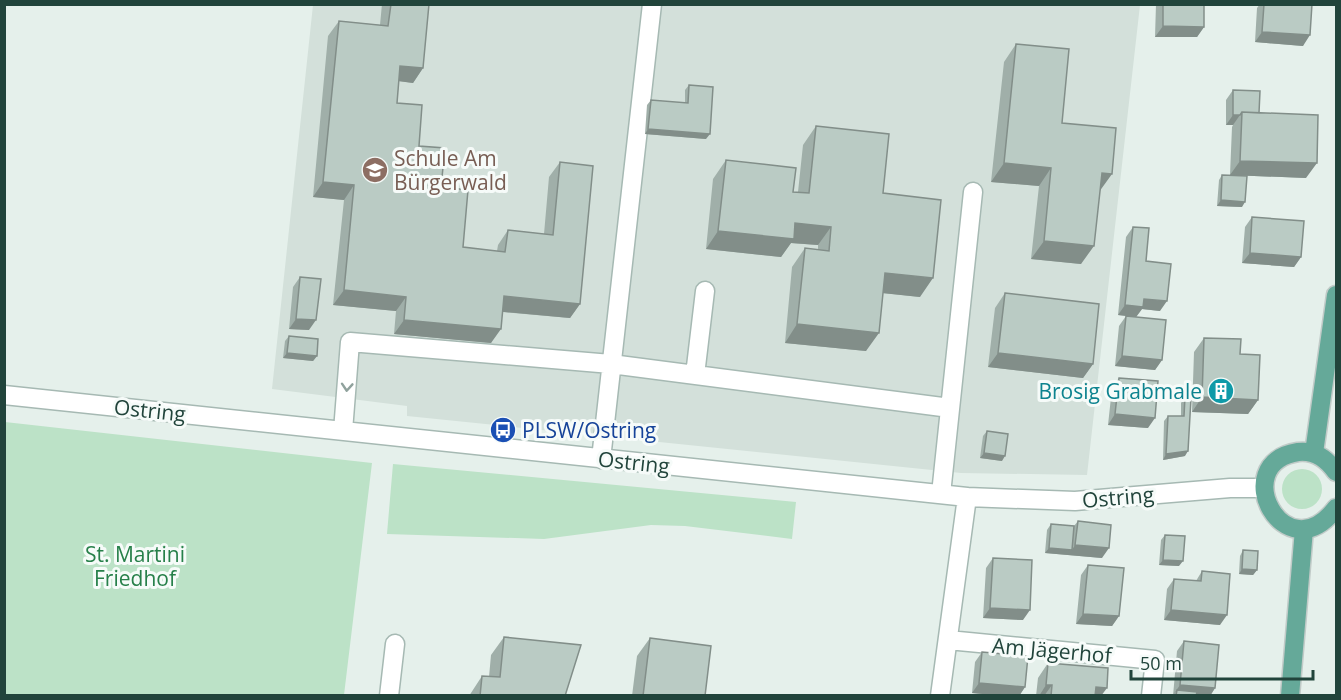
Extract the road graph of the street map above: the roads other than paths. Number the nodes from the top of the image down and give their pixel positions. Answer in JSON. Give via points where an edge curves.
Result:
{"nodes":[{"id":1,"x":652,"y":4,"type":"edge"},
{"id":2,"x":973,"y":192,"type":"dead end"},
{"id":3,"x":705,"y":291,"type":"dead end"},
{"id":4,"x":1336,"y":294,"type":"edge"},
{"id":5,"x":611,"y":364,"type":"junction"},
{"id":6,"x":695,"y":375,"type":"junction"},
{"id":7,"x":4,"y":395,"type":"edge"},
{"id":8,"x":950,"y":408,"type":"junction"},
{"id":9,"x":343,"y":431,"type":"junction"},
{"id":10,"x":1314,"y":453,"type":"junction"},
{"id":11,"x":600,"y":459,"type":"junction"},
{"id":12,"x":1336,"y":472,"type":"edge"},
{"id":13,"x":1264,"y":488,"type":"junction"},
{"id":14,"x":940,"y":494,"type":"junction"},
{"id":15,"x":968,"y":497,"type":"junction"},
{"id":16,"x":1336,"y":508,"type":"edge"},
{"id":17,"x":1304,"y":529,"type":"junction"},
{"id":18,"x":948,"y":640,"type":"junction"},
{"id":19,"x":395,"y":644,"type":"dead end"},
{"id":20,"x":389,"y":696,"type":"edge"},
{"id":21,"x":940,"y":696,"type":"edge"},
{"id":22,"x":1151,"y":696,"type":"edge"},
{"id":23,"x":1290,"y":696,"type":"edge"}],
"edges":[{"from":1,"to":5,"type":"street"},
{"from":2,"to":8,"type":"street"},
{"from":3,"to":6,"type":"street"},
{"from":4,"to":10,"type":"main road"},
{"from":5,"to":6,"type":"street"},
{"from":5,"to":9,"type":"street","one_way":true,"via":[[350,342]]},
{"from":5,"to":11,"type":"street"},
{"from":6,"to":8,"type":"street"},
{"from":7,"to":9,"type":"street","name":"Ostring"},
{"from":8,"to":14,"type":"street"},
{"from":9,"to":11,"type":"street","name":"Ostring"},
{"from":10,"to":12,"type":"main road"},
{"from":10,"to":13,"type":"main road","via":[[1291,453],[1280,459],[1266,477]]},
{"from":11,"to":14,"type":"street","name":"Ostring"},
{"from":13,"to":15,"type":"street","name":"Ostring","via":[[1075,501]]},
{"from":13,"to":17,"type":"main road","via":[[1271,513],[1280,522]]},
{"from":14,"to":15,"type":"street","name":"Ostring"},
{"from":15,"to":18,"type":"street"},
{"from":16,"to":17,"type":"main road","via":[[1329,519]]},
{"from":17,"to":23,"type":"main road"},
{"from":18,"to":21,"type":"street"},
{"from":18,"to":22,"type":"street","name":"Am Jägerhof","via":[[1155,660]]},
{"from":19,"to":20,"type":"street"}]}
